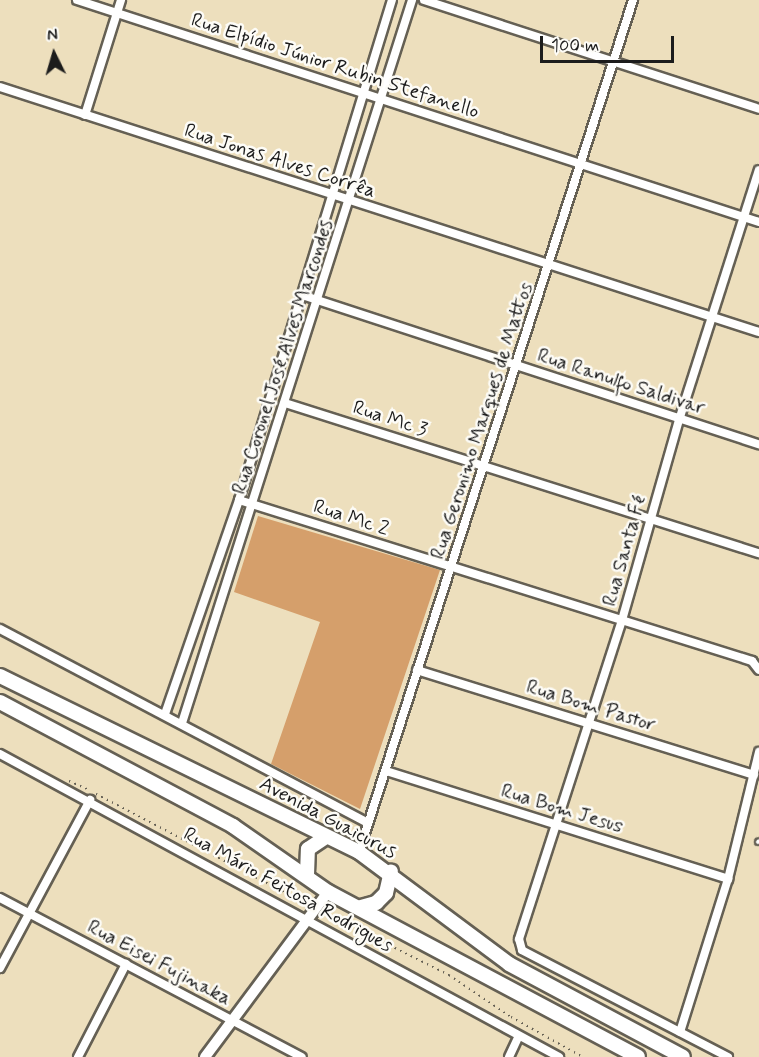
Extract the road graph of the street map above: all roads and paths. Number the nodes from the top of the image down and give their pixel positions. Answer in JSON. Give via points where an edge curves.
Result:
{"nodes":[{"id":1,"x":77,"y":0,"type":"edge"},
{"id":2,"x":121,"y":0,"type":"edge"},
{"id":3,"x":392,"y":0,"type":"edge"},
{"id":4,"x":412,"y":0,"type":"edge"},
{"id":5,"x":424,"y":0,"type":"edge"},
{"id":6,"x":633,"y":0,"type":"edge"},
{"id":7,"x":117,"y":12,"type":"junction"},
{"id":8,"x":614,"y":62,"type":"junction"},
{"id":9,"x":0,"y":87,"type":"edge"},
{"id":10,"x":364,"y":94,"type":"junction"},
{"id":11,"x":381,"y":100,"type":"junction"},
{"id":12,"x":759,"y":109,"type":"edge"},
{"id":13,"x":85,"y":115,"type":"junction"},
{"id":14,"x":584,"y":163,"type":"junction"},
{"id":15,"x":759,"y":170,"type":"edge"},
{"id":16,"x":333,"y":196,"type":"junction"},
{"id":17,"x":350,"y":201,"type":"junction"},
{"id":18,"x":744,"y":217,"type":"junction"},
{"id":19,"x":759,"y":222,"type":"edge"},
{"id":20,"x":550,"y":267,"type":"junction"},
{"id":21,"x":302,"y":295,"type":"junction"},
{"id":22,"x":317,"y":300,"type":"junction"},
{"id":23,"x":712,"y":317,"type":"junction"},
{"id":24,"x":759,"y":332,"type":"edge"},
{"id":25,"x":517,"y":366,"type":"junction"},
{"id":26,"x":285,"y":403,"type":"junction"},
{"id":27,"x":680,"y":417,"type":"junction"},
{"id":28,"x":759,"y":444,"type":"edge"},
{"id":29,"x":485,"y":466,"type":"junction"},
{"id":30,"x":239,"y":500,"type":"junction"},
{"id":31,"x":254,"y":505,"type":"junction"},
{"id":32,"x":652,"y":519,"type":"junction"},
{"id":33,"x":759,"y":553,"type":"edge"},
{"id":34,"x":452,"y":568,"type":"junction"},
{"id":35,"x":622,"y":620,"type":"junction"},
{"id":36,"x":0,"y":629,"type":"edge"},
{"id":37,"x":417,"y":670,"type":"junction"},
{"id":38,"x":759,"y":670,"type":"edge"},
{"id":39,"x":0,"y":676,"type":"edge"},
{"id":40,"x":0,"y":702,"type":"edge"},
{"id":41,"x":165,"y":714,"type":"junction"},
{"id":42,"x":589,"y":722,"type":"junction"},
{"id":43,"x":182,"y":723,"type":"junction"},
{"id":44,"x":759,"y":752,"type":"edge"},
{"id":45,"x":0,"y":754,"type":"edge"},
{"id":46,"x":386,"y":771,"type":"junction"},
{"id":47,"x":754,"y":775,"type":"junction"},
{"id":48,"x":65,"y":779,"type":"dead end"},
{"id":49,"x":90,"y":800,"type":"junction"},
{"id":50,"x":368,"y":823,"type":"junction"},
{"id":51,"x":554,"y":824,"type":"junction"},
{"id":52,"x":326,"y":837,"type":"junction"},
{"id":53,"x":358,"y":852,"type":"junction"},
{"id":54,"x":391,"y":872,"type":"junction"},
{"id":55,"x":307,"y":875,"type":"junction"},
{"id":56,"x":728,"y":879,"type":"junction"},
{"id":57,"x":328,"y":892,"type":"junction"},
{"id":58,"x":0,"y":898,"type":"edge"},
{"id":59,"x":361,"y":907,"type":"junction"},
{"id":60,"x":317,"y":910,"type":"junction"},
{"id":61,"x":30,"y":913,"type":"junction"},
{"id":62,"x":310,"y":920,"type":"junction"},
{"id":63,"x":126,"y":964,"type":"junction"},
{"id":64,"x":0,"y":968,"type":"edge"},
{"id":65,"x":233,"y":1020,"type":"junction"},
{"id":66,"x":680,"y":1032,"type":"junction"},
{"id":67,"x":519,"y":1036,"type":"junction"},
{"id":68,"x":78,"y":1057,"type":"edge"},
{"id":69,"x":205,"y":1057,"type":"edge"},
{"id":70,"x":302,"y":1057,"type":"edge"},
{"id":71,"x":509,"y":1057,"type":"edge"},
{"id":72,"x":559,"y":1057,"type":"edge"},
{"id":73,"x":583,"y":1057,"type":"edge"},
{"id":74,"x":638,"y":1057,"type":"edge"},
{"id":75,"x":683,"y":1057,"type":"edge"},
{"id":76,"x":728,"y":1057,"type":"edge"}],
"edges":[{"from":1,"to":7,"type":"street","name":"Rua Elpídio Júnior Rubin Stefanello"},
{"from":2,"to":7,"type":"street"},
{"from":3,"to":10,"type":"street","name":"Rua Coronel José Alves Marcondes"},
{"from":4,"to":11,"type":"street","name":"Rua Coronel José Alves Marcondes"},
{"from":5,"to":8,"type":"street"},
{"from":6,"to":8,"type":"street","name":"Rua Geronimo Marques de Mattos"},
{"from":7,"to":10,"type":"street","name":"Rua Elpídio Júnior Rubin Stefanello"},
{"from":7,"to":13,"type":"street"},
{"from":8,"to":12,"type":"street"},
{"from":8,"to":14,"type":"street","name":"Rua Geronimo Marques de Mattos"},
{"from":9,"to":13,"type":"street","name":"Rua Jonas Alves Corrêa"},
{"from":10,"to":11,"type":"street","name":"Rua Elpídio Júnior Rubin Stefanello"},
{"from":10,"to":16,"type":"street","name":"Rua Coronel José Alves Marcondes"},
{"from":11,"to":14,"type":"street","name":"Rua Elpídio Júnior Rubin Stefanello"},
{"from":11,"to":17,"type":"street","name":"Rua Coronel José Alves Marcondes"},
{"from":13,"to":16,"type":"street","name":"Rua Jonas Alves Corrêa"},
{"from":14,"to":18,"type":"street","name":"Rua Elpídio Júnior Rubin Stefanello"},
{"from":14,"to":20,"type":"street","name":"Rua Geronimo Marques de Mattos"},
{"from":15,"to":18,"type":"street","name":"Rua Santa Fé"},
{"from":16,"to":17,"type":"street","name":"Rua Jonas Alves Corrêa"},
{"from":16,"to":21,"type":"street","name":"Rua Coronel José Alves Marcondes"},
{"from":17,"to":20,"type":"street","name":"Rua Jonas Alves Corrêa"},
{"from":17,"to":22,"type":"street","name":"Rua Coronel José Alves Marcondes"},
{"from":18,"to":19,"type":"street","name":"Rua Elpídio Júnior Rubin Stefanello"},
{"from":18,"to":23,"type":"street","name":"Rua Santa Fé"},
{"from":20,"to":23,"type":"street","name":"Rua Jonas Alves Corrêa"},
{"from":20,"to":25,"type":"street","name":"Rua Geronimo Marques de Mattos"},
{"from":21,"to":22,"type":"street","name":"Rua Ranulfo Saldivar"},
{"from":21,"to":30,"type":"street","name":"Rua Coronel José Alves Marcondes"},
{"from":22,"to":25,"type":"street","name":"Rua Ranulfo Saldivar"},
{"from":22,"to":26,"type":"street","name":"Rua Coronel José Alves Marcondes"},
{"from":23,"to":24,"type":"street","name":"Rua Jonas Alves Corrêa"},
{"from":23,"to":27,"type":"street","name":"Rua Santa Fé"},
{"from":25,"to":27,"type":"street","name":"Rua Ranulfo Saldivar"},
{"from":25,"to":29,"type":"street","name":"Rua Geronimo Marques de Mattos"},
{"from":26,"to":29,"type":"street","name":"Rua Mc 3"},
{"from":26,"to":31,"type":"street","name":"Rua Coronel José Alves Marcondes"},
{"from":27,"to":28,"type":"street","name":"Rua Ranulfo Saldivar"},
{"from":27,"to":32,"type":"street","name":"Rua Santa Fé"},
{"from":29,"to":32,"type":"street","name":"Rua Mc 3"},
{"from":29,"to":34,"type":"street","name":"Rua Geronimo Marques de Mattos"},
{"from":30,"to":31,"type":"street","name":"Rua Mc 2"},
{"from":30,"to":41,"type":"street","name":"Rua Coronel José Alves Marcondes"},
{"from":31,"to":34,"type":"street","name":"Rua Mc 2"},
{"from":31,"to":43,"type":"street","name":"Rua Coronel José Alves Marcondes"},
{"from":32,"to":33,"type":"street","name":"Rua Mc 3"},
{"from":32,"to":35,"type":"street","name":"Rua Santa Fé"},
{"from":34,"to":35,"type":"street","name":"Rua Mc 2"},
{"from":34,"to":37,"type":"street","name":"Rua Geronimo Marques de Mattos"},
{"from":35,"to":38,"type":"street","name":"Rua Mc 2","via":[[752,661]]},
{"from":35,"to":42,"type":"street","name":"Rua Santa Fé"},
{"from":36,"to":41,"type":"street"},
{"from":37,"to":42,"type":"street","name":"Rua Bom Pastor"},
{"from":37,"to":46,"type":"street","name":"Rua Geronimo Marques de Mattos"},
{"from":39,"to":52,"type":"main road","name":"Avenida Guaicurus"},
{"from":40,"to":55,"type":"main road","via":[[233,826]]},
{"from":41,"to":43,"type":"street"},
{"from":42,"to":47,"type":"street","name":"Rua Bom Pastor"},
{"from":42,"to":51,"type":"street","name":"Rua Santa Fé"},
{"from":43,"to":50,"type":"street"},
{"from":44,"to":47,"type":"street"},
{"from":45,"to":49,"type":"street","name":"Rua Mário Feitosa Rodrigues"},
{"from":46,"to":50,"type":"street","name":"Rua Geronimo Marques de Mattos"},
{"from":46,"to":51,"type":"street","name":"Rua Bom Jesus"},
{"from":47,"to":56,"type":"street"},
{"from":48,"to":60,"type":"path"},
{"from":49,"to":61,"type":"street"},
{"from":49,"to":62,"type":"street","name":"Rua Mário Feitosa Rodrigues"},
{"from":50,"to":53,"type":"street","name":"Rua Geronimo Marques de Mattos"},
{"from":51,"to":56,"type":"street","name":"Rua Bom Jesus"},
{"from":51,"to":66,"type":"street","name":"Rua Santa Fé","via":[[519,939],[522,950]]},
{"from":52,"to":53,"type":"main road","name":"Avenida Guaicurus"},
{"from":52,"to":55,"type":"main road","via":[[308,849]]},
{"from":53,"to":54,"type":"main road","name":"Avenida Guaicurus"},
{"from":54,"to":59,"type":"main road","via":[[386,893],[376,903]]},
{"from":54,"to":75,"type":"main road","name":"Avenida Guaicurus","via":[[509,964]]},
{"from":55,"to":57,"type":"main road"},
{"from":56,"to":66,"type":"street"},
{"from":57,"to":59,"type":"main road"},
{"from":57,"to":60,"type":"street"},
{"from":58,"to":61,"type":"street","name":"Rua Eisei Fujinaka"},
{"from":59,"to":74,"type":"main road"},
{"from":60,"to":62,"type":"street"},
{"from":60,"to":73,"type":"path","via":[[448,975],[511,1017]]},
{"from":61,"to":63,"type":"street","name":"Rua Eisei Fujinaka"},
{"from":61,"to":64,"type":"street"},
{"from":62,"to":65,"type":"street"},
{"from":62,"to":67,"type":"street","name":"Rua Mário Feitosa Rodrigues"},
{"from":63,"to":65,"type":"street","name":"Rua Eisei Fujinaka"},
{"from":63,"to":68,"type":"street"},
{"from":65,"to":69,"type":"street"},
{"from":65,"to":70,"type":"street","name":"Rua Eisei Fujinaka"},
{"from":66,"to":76,"type":"street"},
{"from":67,"to":71,"type":"street"},
{"from":67,"to":72,"type":"street","name":"Rua Mário Feitosa Rodrigues"}]}
